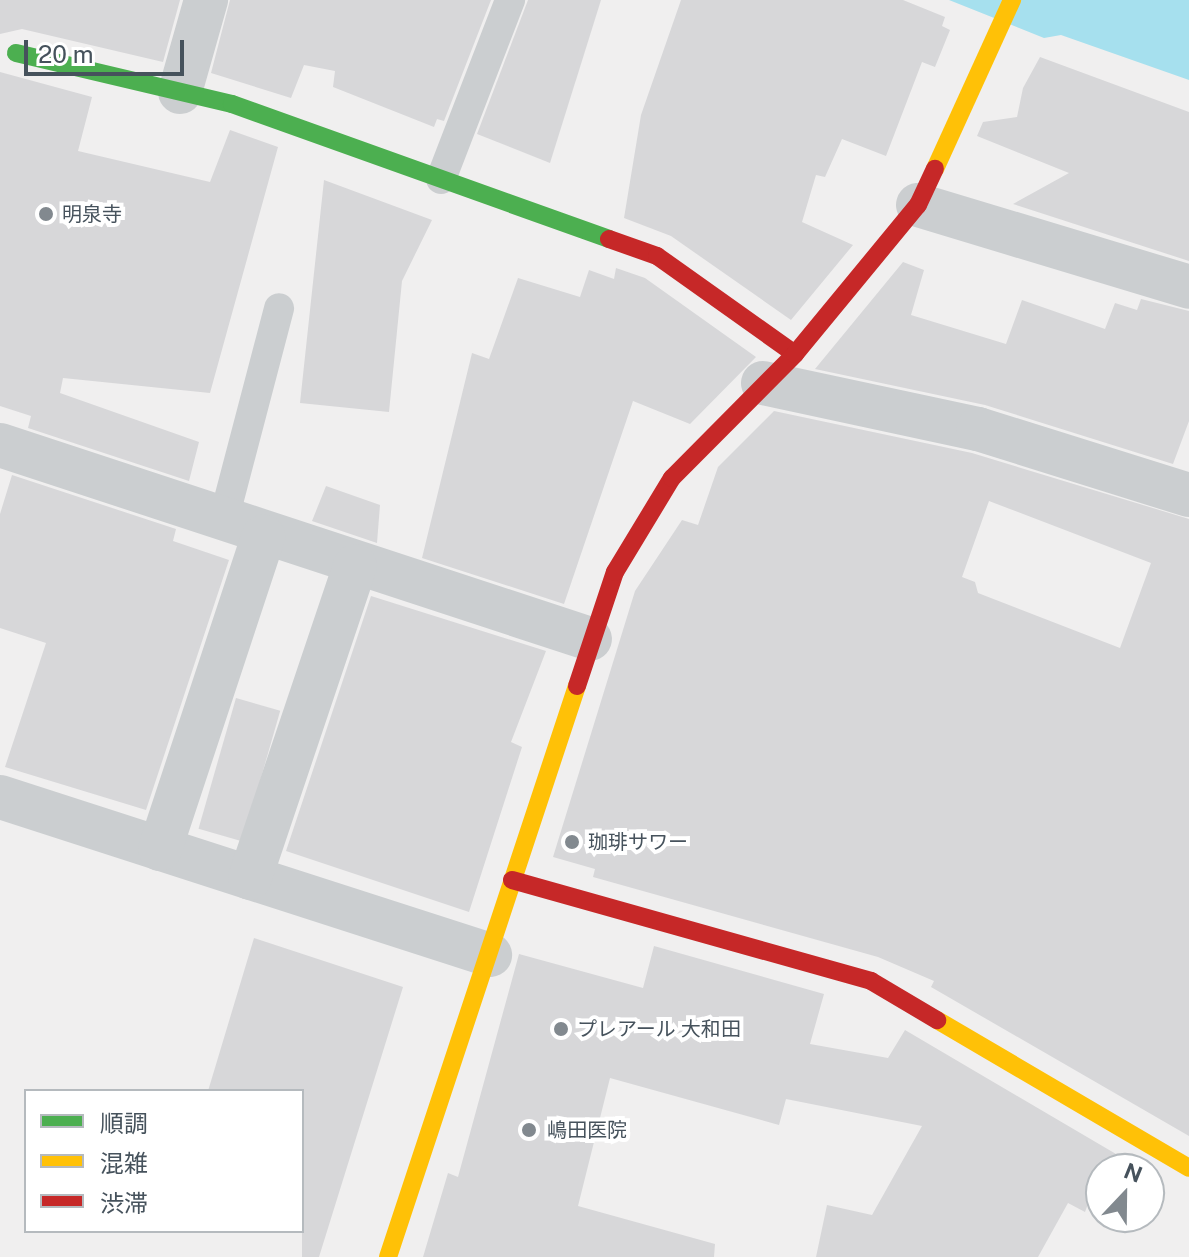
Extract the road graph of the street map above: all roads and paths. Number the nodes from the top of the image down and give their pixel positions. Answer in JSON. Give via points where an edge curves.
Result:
{"nodes":[{"id":1,"x":206,"y":0,"type":"edge"},
{"id":2,"x":510,"y":0,"type":"edge"},
{"id":3,"x":1012,"y":0,"type":"edge"},
{"id":4,"x":16,"y":53,"type":"dead end"},
{"id":5,"x":180,"y":92,"type":"junction"},
{"id":6,"x":441,"y":179,"type":"junction"},
{"id":7,"x":918,"y":205,"type":"junction"},
{"id":8,"x":1189,"y":287,"type":"edge"},
{"id":9,"x":279,"y":308,"type":"dead end"},
{"id":10,"x":795,"y":354,"type":"junction"},
{"id":11,"x":763,"y":383,"type":"junction"},
{"id":12,"x":1,"y":451,"type":"edge"},
{"id":13,"x":1189,"y":495,"type":"edge"},
{"id":14,"x":243,"y":530,"type":"junction"},
{"id":15,"x":355,"y":566,"type":"junction"},
{"id":16,"x":590,"y":639,"type":"junction"},
{"id":17,"x":0,"y":797,"type":"edge"},
{"id":18,"x":160,"y":849,"type":"junction"},
{"id":19,"x":250,"y":878,"type":"junction"},
{"id":20,"x":512,"y":880,"type":"junction"},
{"id":21,"x":490,"y":955,"type":"junction"},
{"id":22,"x":1189,"y":1168,"type":"edge"},
{"id":23,"x":388,"y":1257,"type":"edge"}],
"edges":[{"from":1,"to":5,"type":"street"},
{"from":2,"to":6,"type":"lane"},
{"from":3,"to":7,"type":"street","via":[[1001,35]]},
{"from":4,"to":5,"type":"street"},
{"from":5,"to":6,"type":"street"},
{"from":6,"to":10,"type":"street","via":[[657,256]]},
{"from":7,"to":8,"type":"street"},
{"from":7,"to":10,"type":"street"},
{"from":9,"to":14,"type":"lane"},
{"from":10,"to":11,"type":"street"},
{"from":11,"to":13,"type":"street","via":[[978,429]]},
{"from":11,"to":16,"type":"street","via":[[672,478],[615,572]]},
{"from":12,"to":14,"type":"street"},
{"from":14,"to":15,"type":"street"},
{"from":14,"to":18,"type":"street"},
{"from":15,"to":16,"type":"street"},
{"from":15,"to":19,"type":"street"},
{"from":16,"to":20,"type":"street"},
{"from":17,"to":18,"type":"street"},
{"from":18,"to":19,"type":"street"},
{"from":19,"to":21,"type":"street"},
{"from":20,"to":21,"type":"street"},
{"from":20,"to":22,"type":"street","via":[[871,981]]},
{"from":21,"to":23,"type":"street"}]}
